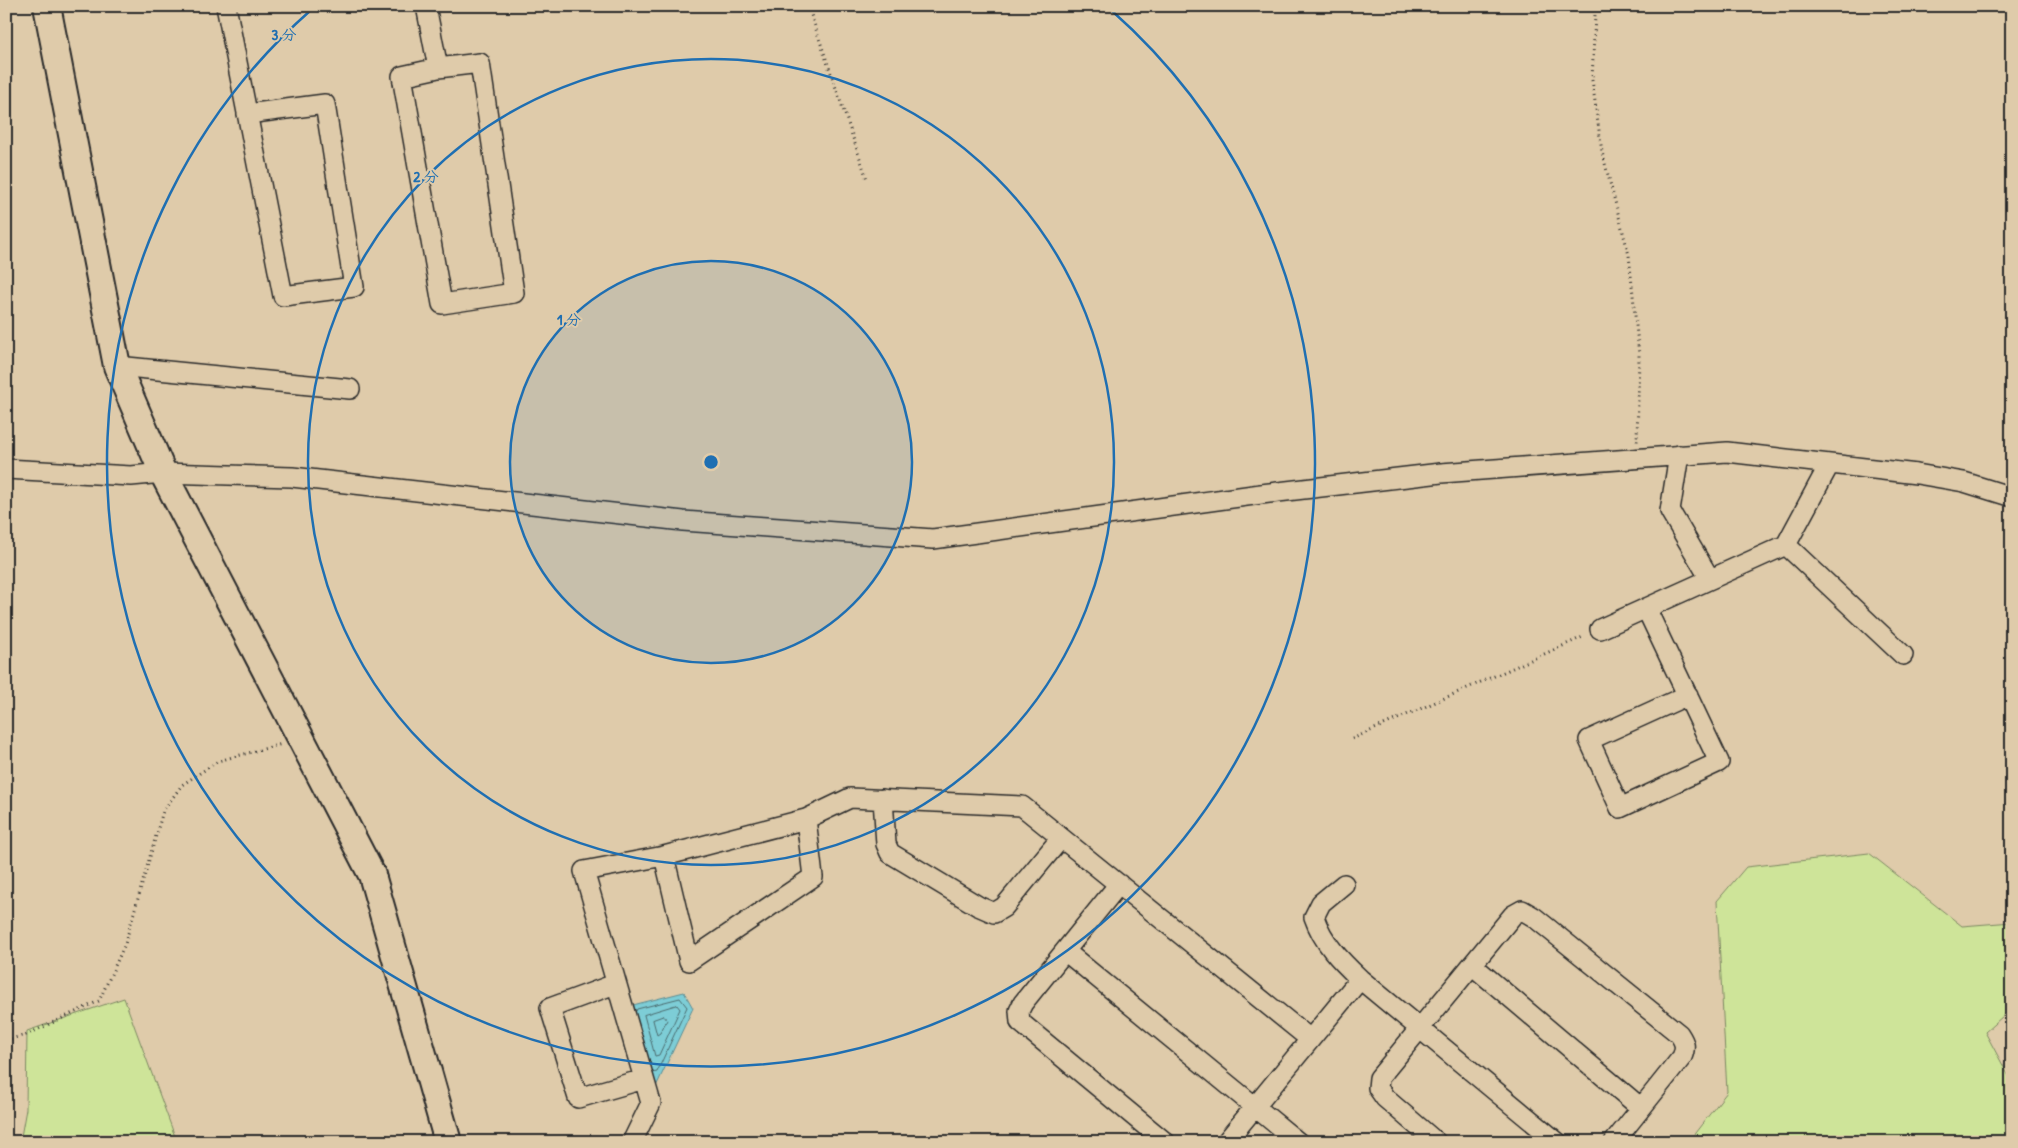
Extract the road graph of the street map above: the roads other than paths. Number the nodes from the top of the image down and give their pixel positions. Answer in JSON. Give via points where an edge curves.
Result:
{"nodes":[{"id":1,"x":47,"y":6,"type":"edge"},
{"id":2,"x":226,"y":6,"type":"edge"},
{"id":3,"x":426,"y":6,"type":"edge"},
{"id":4,"x":438,"y":68,"type":"junction"},
{"id":5,"x":247,"y":114,"type":"junction"},
{"id":6,"x":117,"y":366,"type":"junction"},
{"id":7,"x":350,"y":389,"type":"dead end"},
{"id":8,"x":1679,"y":455,"type":"junction"},
{"id":9,"x":1829,"y":465,"type":"junction"},
{"id":10,"x":6,"y":469,"type":"edge"},
{"id":11,"x":163,"y":473,"type":"junction"},
{"id":12,"x":2012,"y":497,"type":"edge"},
{"id":13,"x":1786,"y":545,"type":"junction"},
{"id":14,"x":1710,"y":579,"type":"junction"},
{"id":15,"x":1646,"y":608,"type":"junction"},
{"id":16,"x":1600,"y":629,"type":"road end"},
{"id":17,"x":1903,"y":655,"type":"dead end"},
{"id":18,"x":1688,"y":696,"type":"junction"},
{"id":19,"x":883,"y":799,"type":"junction"},
{"id":20,"x":806,"y":819,"type":"junction"},
{"id":21,"x":1061,"y":838,"type":"junction"},
{"id":22,"x":664,"y":856,"type":"junction"},
{"id":23,"x":1119,"y":884,"type":"junction"},
{"id":24,"x":1344,"y":884,"type":"dead end"},
{"id":25,"x":1065,"y":951,"type":"junction"},
{"id":26,"x":1472,"y":965,"type":"junction"},
{"id":27,"x":1360,"y":979,"type":"junction"},
{"id":28,"x":615,"y":984,"type":"junction"},
{"id":29,"x":1420,"y":1028,"type":"junction"},
{"id":30,"x":1310,"y":1039,"type":"junction"},
{"id":31,"x":644,"y":1079,"type":"junction"},
{"id":32,"x":1255,"y":1106,"type":"junction"},
{"id":33,"x":1641,"y":1108,"type":"junction"},
{"id":34,"x":448,"y":1142,"type":"edge"},
{"id":35,"x":632,"y":1142,"type":"edge"},
{"id":36,"x":1165,"y":1142,"type":"edge"},
{"id":37,"x":1226,"y":1142,"type":"edge"},
{"id":38,"x":1298,"y":1142,"type":"edge"},
{"id":39,"x":1436,"y":1142,"type":"edge"},
{"id":40,"x":1557,"y":1142,"type":"edge"},
{"id":41,"x":1614,"y":1142,"type":"edge"}],
"edges":[{"from":1,"to":6,"type":"street"},
{"from":2,"to":5,"type":"street"},
{"from":3,"to":4,"type":"street"},
{"from":4,"to":4,"type":"street","via":[[402,76],[442,304],[514,293],[480,63]]},
{"from":5,"to":5,"type":"street","via":[[283,296],[354,287],[325,104]]},
{"from":6,"to":7,"type":"street"},
{"from":6,"to":11,"type":"street"},
{"from":8,"to":9,"type":"street","via":[[1727,452]]},
{"from":8,"to":11,"type":"street","via":[[1441,474],[1270,493],[933,538],[683,521],[292,477]]},
{"from":8,"to":14,"type":"street","via":[[1670,511]]},
{"from":9,"to":12,"type":"street","via":[[1964,482]]},
{"from":9,"to":13,"type":"street"},
{"from":10,"to":11,"type":"street","via":[[131,476]]},
{"from":11,"to":34,"type":"street","via":[[372,875]]},
{"from":13,"to":14,"type":"street"},
{"from":13,"to":17,"type":"street"},
{"from":14,"to":15,"type":"street"},
{"from":15,"to":16,"type":"street"},
{"from":15,"to":18,"type":"street"},
{"from":18,"to":18,"type":"street","via":[[1719,762],[1620,808],[1590,740]]},
{"from":19,"to":20,"type":"street","via":[[850,798]]},
{"from":19,"to":21,"type":"street","via":[[1022,806]]},
{"from":19,"to":21,"type":"street","via":[[886,844],[890,853],[961,897],[994,913],[1004,907]]},
{"from":20,"to":22,"type":"street"},
{"from":20,"to":22,"type":"street","via":[[813,878],[689,961]]},
{"from":21,"to":23,"type":"street"},
{"from":22,"to":28,"type":"street","via":[[584,871]]},
{"from":23,"to":25,"type":"street"},
{"from":23,"to":30,"type":"street"},
{"from":24,"to":27,"type":"street","via":[[1320,903],[1314,917],[1331,951]]},
{"from":25,"to":32,"type":"street"},
{"from":25,"to":36,"type":"street","via":[[1023,1003],[1018,1011],[1020,1022]]},
{"from":26,"to":29,"type":"street"},
{"from":26,"to":33,"type":"street"},
{"from":26,"to":33,"type":"street","via":[[1513,915],[1522,910],[1679,1034],[1685,1049],[1682,1057]]},
{"from":27,"to":29,"type":"street"},
{"from":27,"to":30,"type":"street"},
{"from":28,"to":31,"type":"street"},
{"from":28,"to":31,"type":"street","via":[[550,1008],[578,1098]]},
{"from":29,"to":39,"type":"street","via":[[1380,1078],[1378,1088],[1385,1098]]},
{"from":29,"to":40,"type":"street"},
{"from":30,"to":32,"type":"street"},
{"from":31,"to":35,"type":"street","via":[[651,1103]]},
{"from":32,"to":37,"type":"street"},
{"from":32,"to":38,"type":"street"},
{"from":33,"to":41,"type":"street"}]}
